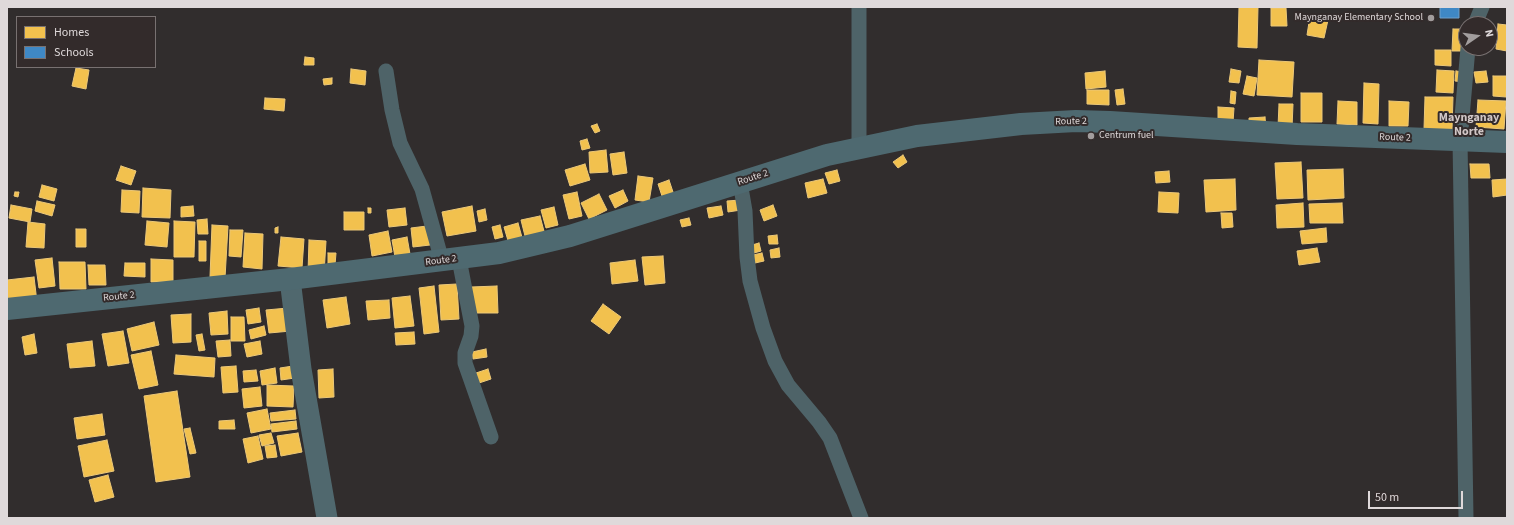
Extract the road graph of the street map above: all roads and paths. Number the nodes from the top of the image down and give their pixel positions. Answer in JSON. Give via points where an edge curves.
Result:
{"nodes":[{"id":1,"x":859,"y":7,"type":"edge"},
{"id":2,"x":1467,"y":56,"type":"edge"},
{"id":3,"x":386,"y":70,"type":"dead end"},
{"id":4,"x":1460,"y":140,"type":"junction"},
{"id":5,"x":1507,"y":142,"type":"edge"},
{"id":6,"x":858,"y":148,"type":"junction"},
{"id":7,"x":740,"y":182,"type":"junction"},
{"id":8,"x":451,"y":260,"type":"junction"},
{"id":9,"x":290,"y":279,"type":"junction"},
{"id":10,"x":7,"y":310,"type":"edge"},
{"id":11,"x":491,"y":437,"type":"dead end"},
{"id":12,"x":327,"y":518,"type":"edge"},
{"id":13,"x":861,"y":518,"type":"edge"},
{"id":14,"x":1466,"y":518,"type":"edge"}],
"edges":[{"from":1,"to":6,"type":"street"},
{"from":2,"to":4,"type":"street"},
{"from":3,"to":8,"type":"street","via":[[400,143]]},
{"from":4,"to":5,"type":"highway","name":"Route 2"},
{"from":4,"to":6,"type":"highway","name":"Route 2","via":[[1297,134],[1076,121],[1021,124],[917,136]]},
{"from":4,"to":14,"type":"street"},
{"from":6,"to":7,"type":"highway","name":"Route 2"},
{"from":7,"to":8,"type":"highway","name":"Route 2","via":[[570,236],[499,253]]},
{"from":7,"to":13,"type":"street","via":[[746,211],[750,281],[763,328],[775,361],[788,385],[830,438]]},
{"from":8,"to":9,"type":"highway","name":"Route 2"},
{"from":8,"to":11,"type":"street","via":[[472,326],[465,363]]},
{"from":9,"to":10,"type":"highway","name":"Route 2"},
{"from":9,"to":12,"type":"street","via":[[301,369]]}]}
